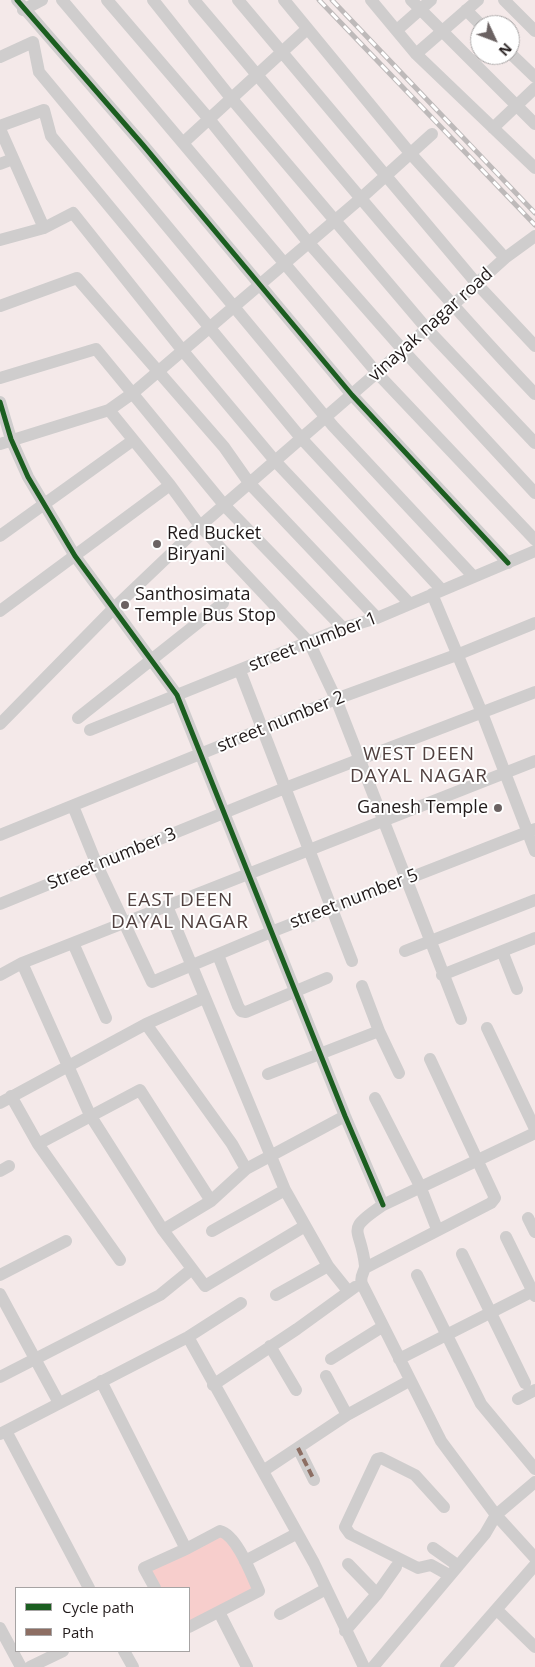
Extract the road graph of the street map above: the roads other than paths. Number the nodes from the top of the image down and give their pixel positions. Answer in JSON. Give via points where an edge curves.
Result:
{"nodes":[{"id":1,"x":42,"y":0,"type":"edge"},
{"id":2,"x":62,"y":0,"type":"edge"},
{"id":3,"x":106,"y":0,"type":"edge"},
{"id":4,"x":153,"y":0,"type":"edge"},
{"id":5,"x":194,"y":0,"type":"edge"},
{"id":6,"x":238,"y":0,"type":"edge"},
{"id":7,"x":284,"y":0,"type":"edge"},
{"id":8,"x":371,"y":0,"type":"edge"},
{"id":9,"x":411,"y":0,"type":"edge"},
{"id":10,"x":431,"y":0,"type":"edge"},
{"id":11,"x":478,"y":0,"type":"edge"},
{"id":12,"x":504,"y":0,"type":"edge"},
{"id":13,"x":20,"y":5,"type":"edge"},
{"id":14,"x":421,"y":9,"type":"junction"},
{"id":15,"x":466,"y":10,"type":"junction"},
{"id":16,"x":471,"y":15,"type":"edge"},
{"id":17,"x":306,"y":29,"type":"junction"},
{"id":18,"x":397,"y":30,"type":"junction"},
{"id":19,"x":535,"y":30,"type":"edge"},
{"id":20,"x":441,"y":31,"type":"junction"},
{"id":21,"x":281,"y":52,"type":"junction"},
{"id":22,"x":416,"y":54,"type":"junction"},
{"id":23,"x":0,"y":57,"type":"edge"},
{"id":24,"x":520,"y":62,"type":"edge"},
{"id":25,"x":256,"y":75,"type":"junction"},
{"id":26,"x":535,"y":77,"type":"edge"},
{"id":27,"x":535,"y":88,"type":"edge"},
{"id":28,"x":231,"y":98,"type":"junction"},
{"id":29,"x":516,"y":105,"type":"junction"},
{"id":30,"x":209,"y":119,"type":"junction"},
{"id":31,"x":535,"y":124,"type":"edge"},
{"id":32,"x":0,"y":128,"type":"edge"},
{"id":33,"x":492,"y":128,"type":"junction"},
{"id":34,"x":432,"y":134,"type":"dead end"},
{"id":35,"x":184,"y":142,"type":"junction"},
{"id":36,"x":410,"y":153,"type":"junction"},
{"id":37,"x":13,"y":159,"type":"junction"},
{"id":38,"x":0,"y":164,"type":"edge"},
{"id":39,"x":535,"y":168,"type":"edge"},
{"id":40,"x":384,"y":176,"type":"junction"},
{"id":41,"x":360,"y":199,"type":"junction"},
{"id":42,"x":334,"y":219,"type":"junction"},
{"id":43,"x":44,"y":228,"type":"junction"},
{"id":44,"x":535,"y":236,"type":"edge"},
{"id":45,"x":0,"y":240,"type":"edge"},
{"id":46,"x":308,"y":242,"type":"junction"},
{"id":47,"x":505,"y":258,"type":"junction"},
{"id":48,"x":284,"y":264,"type":"junction"},
{"id":49,"x":478,"y":284,"type":"junction"},
{"id":50,"x":258,"y":285,"type":"junction"},
{"id":51,"x":453,"y":305,"type":"junction"},
{"id":52,"x":0,"y":306,"type":"edge"},
{"id":53,"x":234,"y":306,"type":"junction"},
{"id":54,"x":427,"y":328,"type":"junction"},
{"id":55,"x":208,"y":329,"type":"junction"},
{"id":56,"x":535,"y":346,"type":"edge"},
{"id":57,"x":403,"y":350,"type":"junction"},
{"id":58,"x":183,"y":351,"type":"junction"},
{"id":59,"x":158,"y":372,"type":"junction"},
{"id":60,"x":377,"y":373,"type":"junction"},
{"id":61,"x":0,"y":378,"type":"edge"},
{"id":62,"x":133,"y":393,"type":"junction"},
{"id":63,"x":535,"y":394,"type":"edge"},
{"id":64,"x":352,"y":395,"type":"junction"},
{"id":65,"x":0,"y":402,"type":"edge"},
{"id":66,"x":109,"y":410,"type":"junction"},
{"id":67,"x":326,"y":417,"type":"junction"},
{"id":68,"x":301,"y":438,"type":"junction"},
{"id":69,"x":132,"y":441,"type":"junction"},
{"id":70,"x":6,"y":442,"type":"edge"},
{"id":71,"x":535,"y":443,"type":"edge"},
{"id":72,"x":276,"y":462,"type":"junction"},
{"id":73,"x":250,"y":484,"type":"junction"},
{"id":74,"x":170,"y":485,"type":"junction"},
{"id":75,"x":535,"y":493,"type":"edge"},
{"id":76,"x":44,"y":504,"type":"junction"},
{"id":77,"x":226,"y":506,"type":"junction"},
{"id":78,"x":200,"y":526,"type":"junction"},
{"id":79,"x":0,"y":536,"type":"edge"},
{"id":80,"x":535,"y":540,"type":"edge"},
{"id":81,"x":535,"y":551,"type":"edge"},
{"id":82,"x":75,"y":556,"type":"junction"},
{"id":83,"x":508,"y":563,"type":"junction"},
{"id":84,"x":474,"y":576,"type":"junction"},
{"id":85,"x":437,"y":592,"type":"junction"},
{"id":86,"x":223,"y":604,"type":"dead end"},
{"id":87,"x":410,"y":604,"type":"junction"},
{"id":88,"x":114,"y":609,"type":"junction"},
{"id":89,"x":0,"y":611,"type":"edge"},
{"id":90,"x":377,"y":618,"type":"junction"},
{"id":91,"x":535,"y":623,"type":"edge"},
{"id":92,"x":343,"y":628,"type":"junction"},
{"id":93,"x":309,"y":642,"type":"junction"},
{"id":94,"x":458,"y":654,"type":"junction"},
{"id":95,"x":152,"y":660,"type":"junction"},
{"id":96,"x":240,"y":671,"type":"junction"},
{"id":97,"x":535,"y":692,"type":"edge"},
{"id":98,"x":177,"y":695,"type":"junction"},
{"id":99,"x":336,"y":700,"type":"junction"},
{"id":100,"x":482,"y":713,"type":"junction"},
{"id":101,"x":78,"y":718,"type":"dead end"},
{"id":102,"x":0,"y":724,"type":"edge"},
{"id":103,"x":262,"y":729,"type":"junction"},
{"id":104,"x":90,"y":730,"type":"dead end"},
{"id":105,"x":200,"y":755,"type":"junction"},
{"id":106,"x":359,"y":760,"type":"junction"},
{"id":107,"x":535,"y":761,"type":"edge"},
{"id":108,"x":506,"y":773,"type":"junction"},
{"id":109,"x":285,"y":788,"type":"junction"},
{"id":110,"x":74,"y":806,"type":"junction"},
{"id":111,"x":224,"y":813,"type":"junction"},
{"id":112,"x":382,"y":821,"type":"junction"},
{"id":113,"x":531,"y":831,"type":"edge"},
{"id":114,"x":0,"y":835,"type":"edge"},
{"id":115,"x":309,"y":850,"type":"junction"},
{"id":116,"x":535,"y":851,"type":"edge"},
{"id":117,"x":98,"y":865,"type":"junction"},
{"id":118,"x":247,"y":873,"type":"junction"},
{"id":119,"x":405,"y":879,"type":"junction"},
{"id":120,"x":535,"y":900,"type":"edge"},
{"id":121,"x":0,"y":904,"type":"edge"},
{"id":122,"x":167,"y":906,"type":"junction"},
{"id":123,"x":332,"y":908,"type":"junction"},
{"id":124,"x":125,"y":923,"type":"junction"},
{"id":125,"x":271,"y":932,"type":"junction"},
{"id":126,"x":535,"y":938,"type":"edge"},
{"id":127,"x":429,"y":941,"type":"junction"},
{"id":128,"x":73,"y":943,"type":"junction"},
{"id":129,"x":405,"y":950,"type":"dead end"},
{"id":130,"x":502,"y":951,"type":"junction"},
{"id":131,"x":218,"y":955,"type":"junction"},
{"id":132,"x":352,"y":961,"type":"dead end"},
{"id":133,"x":22,"y":963,"type":"junction"},
{"id":134,"x":192,"y":965,"type":"junction"},
{"id":135,"x":0,"y":975,"type":"edge"},
{"id":136,"x":442,"y":975,"type":"junction"},
{"id":137,"x":327,"y":978,"type":"dead end"},
{"id":138,"x":362,"y":986,"type":"dead end"},
{"id":139,"x":516,"y":988,"type":"dead end"},
{"id":140,"x":296,"y":992,"type":"junction"},
{"id":141,"x":204,"y":998,"type":"junction"},
{"id":142,"x":106,"y":1018,"type":"dead end"},
{"id":143,"x":460,"y":1019,"type":"dead end"},
{"id":144,"x":146,"y":1024,"type":"junction"},
{"id":145,"x":487,"y":1028,"type":"dead end"},
{"id":146,"x":379,"y":1031,"type":"junction"},
{"id":147,"x":321,"y":1053,"type":"junction"},
{"id":148,"x":430,"y":1059,"type":"dead end"},
{"id":149,"x":66,"y":1066,"type":"junction"},
{"id":150,"x":399,"y":1073,"type":"dead end"},
{"id":151,"x":268,"y":1074,"type":"dead end"},
{"id":152,"x":375,"y":1098,"type":"dead end"},
{"id":153,"x":6,"y":1100,"type":"edge"},
{"id":154,"x":90,"y":1115,"type":"junction"},
{"id":155,"x":345,"y":1116,"type":"junction"},
{"id":156,"x":535,"y":1129,"type":"edge"},
{"id":157,"x":535,"y":1133,"type":"edge"},
{"id":158,"x":38,"y":1144,"type":"junction"},
{"id":159,"x":270,"y":1157,"type":"junction"},
{"id":160,"x":479,"y":1160,"type":"junction"},
{"id":161,"x":246,"y":1169,"type":"junction"},
{"id":162,"x":420,"y":1186,"type":"junction"},
{"id":163,"x":284,"y":1190,"type":"junction"},
{"id":164,"x":211,"y":1201,"type":"junction"},
{"id":165,"x":383,"y":1204,"type":"junction"},
{"id":166,"x":528,"y":1218,"type":"dead end"},
{"id":167,"x":305,"y":1226,"type":"junction"},
{"id":168,"x":437,"y":1229,"type":"junction"},
{"id":169,"x":163,"y":1230,"type":"junction"},
{"id":170,"x":212,"y":1231,"type":"dead end"},
{"id":171,"x":535,"y":1232,"type":"edge"},
{"id":172,"x":506,"y":1237,"type":"dead end"},
{"id":173,"x":66,"y":1241,"type":"dead end"},
{"id":174,"x":462,"y":1254,"type":"dead end"},
{"id":175,"x":120,"y":1260,"type":"dead end"},
{"id":176,"x":328,"y":1266,"type":"junction"},
{"id":177,"x":365,"y":1268,"type":"junction"},
{"id":178,"x":192,"y":1269,"type":"junction"},
{"id":179,"x":0,"y":1275,"type":"edge"},
{"id":180,"x":417,"y":1275,"type":"dead end"},
{"id":181,"x":362,"y":1284,"type":"junction"},
{"id":182,"x":348,"y":1291,"type":"junction"},
{"id":183,"x":534,"y":1292,"type":"edge"},
{"id":184,"x":0,"y":1294,"type":"edge"},
{"id":185,"x":276,"y":1295,"type":"dead end"},
{"id":186,"x":241,"y":1304,"type":"dead end"},
{"id":187,"x":490,"y":1312,"type":"junction"},
{"id":188,"x":382,"y":1327,"type":"junction"},
{"id":189,"x":446,"y":1336,"type":"junction"},
{"id":190,"x":188,"y":1337,"type":"junction"},
{"id":191,"x":270,"y":1346,"type":"junction"},
{"id":192,"x":35,"y":1358,"type":"junction"},
{"id":193,"x":331,"y":1359,"type":"dead end"},
{"id":194,"x":399,"y":1359,"type":"junction"},
{"id":195,"x":326,"y":1376,"type":"dead end"},
{"id":196,"x":0,"y":1377,"type":"edge"},
{"id":197,"x":409,"y":1380,"type":"junction"},
{"id":198,"x":101,"y":1381,"type":"junction"},
{"id":199,"x":213,"y":1385,"type":"junction"},
{"id":200,"x":530,"y":1387,"type":"edge"},
{"id":201,"x":296,"y":1390,"type":"dead end"},
{"id":202,"x":518,"y":1399,"type":"dead end"},
{"id":203,"x":59,"y":1403,"type":"junction"},
{"id":204,"x":347,"y":1415,"type":"junction"},
{"id":205,"x":3,"y":1433,"type":"edge"},
{"id":206,"x":298,"y":1448,"type":"junction"},
{"id":207,"x":535,"y":1469,"type":"edge"},
{"id":208,"x":263,"y":1470,"type":"junction"},
{"id":209,"x":314,"y":1480,"type":"dead end"},
{"id":210,"x":535,"y":1482,"type":"edge"},
{"id":211,"x":444,"y":1507,"type":"dead end"},
{"id":212,"x":496,"y":1515,"type":"junction"},
{"id":213,"x":296,"y":1534,"type":"junction"},
{"id":214,"x":434,"y":1548,"type":"dead end"},
{"id":215,"x":186,"y":1549,"type":"junction"},
{"id":216,"x":535,"y":1558,"type":"edge"},
{"id":217,"x":246,"y":1561,"type":"junction"},
{"id":218,"x":348,"y":1564,"type":"dead end"},
{"id":219,"x":535,"y":1565,"type":"edge"},
{"id":220,"x":457,"y":1566,"type":"junction"},
{"id":221,"x":396,"y":1567,"type":"dead end"},
{"id":222,"x":449,"y":1576,"type":"junction"},
{"id":223,"x":88,"y":1587,"type":"edge"},
{"id":224,"x":154,"y":1587,"type":"edge"},
{"id":225,"x":326,"y":1589,"type":"junction"},
{"id":226,"x":377,"y":1594,"type":"junction"},
{"id":227,"x":497,"y":1610,"type":"junction"},
{"id":228,"x":219,"y":1612,"type":"junction"},
{"id":229,"x":280,"y":1614,"type":"dead end"},
{"id":230,"x":190,"y":1626,"type":"edge"},
{"id":231,"x":0,"y":1628,"type":"edge"},
{"id":232,"x":345,"y":1631,"type":"junction"},
{"id":233,"x":535,"y":1647,"type":"edge"},
{"id":234,"x":61,"y":1652,"type":"edge"},
{"id":235,"x":124,"y":1652,"type":"edge"},
{"id":236,"x":21,"y":1667,"type":"edge"},
{"id":237,"x":30,"y":1667,"type":"edge"},
{"id":238,"x":132,"y":1667,"type":"edge"},
{"id":239,"x":247,"y":1667,"type":"edge"},
{"id":240,"x":364,"y":1667,"type":"edge"},
{"id":241,"x":373,"y":1667,"type":"edge"},
{"id":242,"x":446,"y":1667,"type":"edge"}],
"edges":[{"from":1,"to":13,"type":"street"},
{"from":2,"to":35,"type":"street"},
{"from":3,"to":30,"type":"street"},
{"from":4,"to":28,"type":"street"},
{"from":5,"to":25,"type":"street"},
{"from":6,"to":21,"type":"street"},
{"from":7,"to":17,"type":"street"},
{"from":8,"to":18,"type":"street"},
{"from":9,"to":14,"type":"street"},
{"from":10,"to":14,"type":"street"},
{"from":11,"to":15,"type":"street"},
{"from":12,"to":19,"type":"street"},
{"from":13,"to":50,"type":"street","via":[[143,145]]},
{"from":14,"to":18,"type":"street"},
{"from":14,"to":20,"type":"street"},
{"from":15,"to":16,"type":"street"},
{"from":15,"to":20,"type":"street"},
{"from":17,"to":21,"type":"street"},
{"from":17,"to":36,"type":"street"},
{"from":18,"to":22,"type":"street"},
{"from":20,"to":22,"type":"street"},
{"from":20,"to":29,"type":"street"},
{"from":21,"to":25,"type":"street"},
{"from":21,"to":40,"type":"street"},
{"from":22,"to":33,"type":"street"},
{"from":23,"to":53,"type":"street","via":[[33,42],[39,72]]},
{"from":24,"to":26,"type":"street"},
{"from":25,"to":28,"type":"street"},
{"from":25,"to":41,"type":"street"},
{"from":27,"to":29,"type":"street"},
{"from":28,"to":30,"type":"street"},
{"from":28,"to":42,"type":"street"},
{"from":29,"to":31,"type":"street"},
{"from":29,"to":33,"type":"street"},
{"from":30,"to":35,"type":"street"},
{"from":30,"to":46,"type":"street"},
{"from":32,"to":37,"type":"street"},
{"from":32,"to":55,"type":"street","via":[[44,110],[50,136]]},
{"from":33,"to":39,"type":"street"},
{"from":34,"to":36,"type":"street"},
{"from":35,"to":48,"type":"street"},
{"from":36,"to":40,"type":"street"},
{"from":36,"to":47,"type":"street"},
{"from":37,"to":38,"type":"street"},
{"from":37,"to":43,"type":"street"},
{"from":40,"to":41,"type":"street"},
{"from":40,"to":49,"type":"street"},
{"from":41,"to":42,"type":"street"},
{"from":41,"to":51,"type":"street"},
{"from":42,"to":46,"type":"street"},
{"from":42,"to":54,"type":"street"},
{"from":43,"to":45,"type":"street"},
{"from":43,"to":58,"type":"street","via":[[73,213]]},
{"from":44,"to":47,"type":"street","name":"vinayak nagar road"},
{"from":46,"to":48,"type":"street"},
{"from":46,"to":57,"type":"street"},
{"from":47,"to":49,"type":"street","name":"vinayak nagar road"},
{"from":48,"to":50,"type":"street"},
{"from":48,"to":60,"type":"street"},
{"from":49,"to":51,"type":"street","name":"vinayak nagar road"},
{"from":49,"to":56,"type":"street"},
{"from":50,"to":53,"type":"street"},
{"from":50,"to":64,"type":"street"},
{"from":51,"to":54,"type":"street","name":"vinayak nagar road"},
{"from":51,"to":63,"type":"street"},
{"from":52,"to":59,"type":"street","via":[[77,278]]},
{"from":53,"to":55,"type":"street"},
{"from":53,"to":67,"type":"street"},
{"from":54,"to":57,"type":"street","name":"vinayak nagar road"},
{"from":54,"to":71,"type":"street"},
{"from":55,"to":58,"type":"street"},
{"from":55,"to":68,"type":"street"},
{"from":57,"to":60,"type":"street","name":"vinayak nagar road"},
{"from":57,"to":75,"type":"street"},
{"from":58,"to":59,"type":"street"},
{"from":58,"to":72,"type":"street"},
{"from":59,"to":62,"type":"street"},
{"from":59,"to":73,"type":"street","via":[[224,447]]},
{"from":60,"to":64,"type":"street","name":"vinayak nagar road"},
{"from":60,"to":80,"type":"street"},
{"from":61,"to":62,"type":"street","via":[[96,349]]},
{"from":62,"to":66,"type":"street"},
{"from":62,"to":77,"type":"street"},
{"from":64,"to":67,"type":"street","name":"vinayak nagar road"},
{"from":64,"to":83,"type":"street"},
{"from":65,"to":70,"type":"street"},
{"from":66,"to":69,"type":"street"},
{"from":66,"to":70,"type":"street"},
{"from":67,"to":68,"type":"street","name":"vinayak nagar road"},
{"from":67,"to":84,"type":"street"},
{"from":68,"to":72,"type":"street","name":"vinayak nagar road"},
{"from":68,"to":85,"type":"street"},
{"from":69,"to":74,"type":"street"},
{"from":69,"to":76,"type":"street"},
{"from":70,"to":76,"type":"street"},
{"from":72,"to":73,"type":"street","name":"vinayak nagar road"},
{"from":72,"to":87,"type":"street"},
{"from":73,"to":77,"type":"street","name":"vinayak nagar road"},
{"from":73,"to":90,"type":"street"},
{"from":74,"to":78,"type":"street"},
{"from":74,"to":82,"type":"street"},
{"from":76,"to":79,"type":"street"},
{"from":76,"to":82,"type":"street"},
{"from":77,"to":78,"type":"street","name":"vinayak nagar road"},
{"from":77,"to":92,"type":"street"},
{"from":78,"to":88,"type":"street","name":"vinayak nagar road"},
{"from":78,"to":93,"type":"street"},
{"from":81,"to":83,"type":"street","name":"street number 1"},
{"from":82,"to":88,"type":"street"},
{"from":82,"to":89,"type":"street"},
{"from":83,"to":84,"type":"street","name":"street number 1"},
{"from":84,"to":85,"type":"street","name":"street number 1"},
{"from":85,"to":87,"type":"street","name":"street number 1"},
{"from":85,"to":94,"type":"street"},
{"from":86,"to":95,"type":"street"},
{"from":87,"to":90,"type":"street","name":"street number 1"},
{"from":88,"to":95,"type":"street"},
{"from":88,"to":102,"type":"street","name":"vinayak nagar road"},
{"from":90,"to":92,"type":"street","name":"street number 1"},
{"from":91,"to":94,"type":"street","name":"street number 2"},
{"from":92,"to":93,"type":"street","name":"street number 1"},
{"from":93,"to":96,"type":"street","name":"street number 1"},
{"from":93,"to":99,"type":"street"},
{"from":94,"to":99,"type":"street","name":"street number 2"},
{"from":94,"to":100,"type":"street"},
{"from":95,"to":98,"type":"street"},
{"from":95,"to":101,"type":"street"},
{"from":96,"to":98,"type":"street","name":"street number 1"},
{"from":96,"to":103,"type":"street"},
{"from":97,"to":100,"type":"street"},
{"from":98,"to":104,"type":"street","name":"street number 1"},
{"from":98,"to":105,"type":"street"},
{"from":99,"to":103,"type":"street","name":"street number 2"},
{"from":99,"to":106,"type":"street"},
{"from":100,"to":106,"type":"street"},
{"from":100,"to":108,"type":"street"},
{"from":103,"to":105,"type":"street","name":"street number 2"},
{"from":103,"to":109,"type":"street"},
{"from":105,"to":110,"type":"street","name":"street number 2"},
{"from":105,"to":111,"type":"street"},
{"from":106,"to":109,"type":"street"},
{"from":106,"to":112,"type":"street"},
{"from":107,"to":108,"type":"street"},
{"from":108,"to":112,"type":"street"},
{"from":108,"to":113,"type":"street"},
{"from":109,"to":111,"type":"street"},
{"from":109,"to":115,"type":"street"},
{"from":110,"to":114,"type":"street","name":"street number 2"},
{"from":110,"to":117,"type":"street"},
{"from":111,"to":117,"type":"street","name":"Street number 3"},
{"from":111,"to":118,"type":"street"},
{"from":112,"to":115,"type":"street"},
{"from":112,"to":119,"type":"street"},
{"from":113,"to":116,"type":"street"},
{"from":113,"to":119,"type":"street","name":"street number 5"},
{"from":115,"to":118,"type":"street"},
{"from":115,"to":123,"type":"street"},
{"from":117,"to":121,"type":"street","name":"Street number 3"},
{"from":117,"to":124,"type":"street"},
{"from":118,"to":122,"type":"street"},
{"from":118,"to":125,"type":"street"},
{"from":119,"to":123,"type":"street","name":"street number 5"},
{"from":119,"to":127,"type":"street"},
{"from":120,"to":127,"type":"street"},
{"from":122,"to":124,"type":"street"},
{"from":122,"to":134,"type":"street"},
{"from":123,"to":125,"type":"street","name":"street number 5"},
{"from":123,"to":132,"type":"street"},
{"from":124,"to":128,"type":"street"},
{"from":124,"to":134,"type":"street","name":"street number 5","via":[[152,982]]},
{"from":125,"to":131,"type":"street","name":"street number 5"},
{"from":125,"to":140,"type":"street"},
{"from":126,"to":130,"type":"street"},
{"from":127,"to":129,"type":"street"},
{"from":127,"to":136,"type":"street"},
{"from":128,"to":133,"type":"street"},
{"from":128,"to":142,"type":"street"},
{"from":130,"to":136,"type":"street"},
{"from":130,"to":139,"type":"street"},
{"from":131,"to":134,"type":"street","name":"street number 5"},
{"from":131,"to":140,"type":"street","via":[[241,1011],[246,1012]]},
{"from":133,"to":135,"type":"street"},
{"from":133,"to":149,"type":"street"},
{"from":134,"to":141,"type":"street"},
{"from":136,"to":143,"type":"street"},
{"from":137,"to":140,"type":"street"},
{"from":138,"to":146,"type":"street"},
{"from":140,"to":147,"type":"street"},
{"from":141,"to":144,"type":"street"},
{"from":141,"to":159,"type":"street"},
{"from":144,"to":149,"type":"street"},
{"from":144,"to":161,"type":"street","via":[[232,1144]]},
{"from":145,"to":156,"type":"street"},
{"from":146,"to":147,"type":"street"},
{"from":146,"to":150,"type":"street"},
{"from":147,"to":151,"type":"street"},
{"from":147,"to":155,"type":"street"},
{"from":148,"to":160,"type":"street"},
{"from":149,"to":153,"type":"street"},
{"from":149,"to":154,"type":"street"},
{"from":152,"to":162,"type":"street"},
{"from":153,"to":158,"type":"street"},
{"from":154,"to":158,"type":"street"},
{"from":154,"to":164,"type":"street","via":[[140,1090]]},
{"from":154,"to":169,"type":"street"},
{"from":155,"to":159,"type":"street"},
{"from":155,"to":165,"type":"street"},
{"from":157,"to":160,"type":"street"},
{"from":158,"to":175,"type":"street"},
{"from":159,"to":161,"type":"street"},
{"from":159,"to":163,"type":"street"},
{"from":160,"to":162,"type":"street"},
{"from":160,"to":168,"type":"street","via":[[495,1198],[492,1203]]},
{"from":161,"to":164,"type":"street"},
{"from":162,"to":165,"type":"street"},
{"from":162,"to":168,"type":"street"},
{"from":163,"to":167,"type":"street"},
{"from":163,"to":170,"type":"street"},
{"from":164,"to":169,"type":"street"},
{"from":165,"to":177,"type":"street","via":[[358,1224]]},
{"from":166,"to":171,"type":"street"},
{"from":167,"to":176,"type":"street"},
{"from":167,"to":178,"type":"street","via":[[205,1286]]},
{"from":168,"to":177,"type":"street"},
{"from":169,"to":178,"type":"street"},
{"from":172,"to":183,"type":"street"},
{"from":173,"to":179,"type":"street"},
{"from":174,"to":187,"type":"street"},
{"from":176,"to":182,"type":"street"},
{"from":176,"to":185,"type":"street"},
{"from":177,"to":181,"type":"street","via":[[360,1280]]},
{"from":178,"to":192,"type":"street","via":[[160,1295]]},
{"from":180,"to":189,"type":"street"},
{"from":181,"to":182,"type":"street"},
{"from":181,"to":188,"type":"street"},
{"from":182,"to":191,"type":"street"},
{"from":183,"to":187,"type":"street"},
{"from":184,"to":192,"type":"street"},
{"from":186,"to":190,"type":"street"},
{"from":187,"to":189,"type":"street"},
{"from":187,"to":200,"type":"street"},
{"from":188,"to":193,"type":"street"},
{"from":188,"to":194,"type":"street"},
{"from":189,"to":194,"type":"street"},
{"from":189,"to":207,"type":"street","via":[[481,1404]]},
{"from":190,"to":198,"type":"street"},
{"from":190,"to":199,"type":"street"},
{"from":191,"to":199,"type":"street"},
{"from":191,"to":201,"type":"street"},
{"from":192,"to":196,"type":"street"},
{"from":192,"to":203,"type":"street"},
{"from":194,"to":197,"type":"street"},
{"from":195,"to":204,"type":"street"},
{"from":197,"to":204,"type":"street"},
{"from":197,"to":212,"type":"street","via":[[441,1441]]},
{"from":198,"to":203,"type":"street"},
{"from":198,"to":215,"type":"street"},
{"from":199,"to":208,"type":"street"},
{"from":200,"to":202,"type":"street"},
{"from":203,"to":205,"type":"street"},
{"from":204,"to":206,"type":"street"},
{"from":205,"to":223,"type":"street"},
{"from":206,"to":208,"type":"street"},
{"from":206,"to":209,"type":"street"},
{"from":208,"to":213,"type":"street"},
{"from":210,"to":212,"type":"street"},
{"from":211,"to":222,"type":"street","via":[[415,1475],[381,1458],[377,1459],[345,1527],[350,1534],[418,1568],[431,1565]]},
{"from":212,"to":216,"type":"street"},
{"from":212,"to":220,"type":"street","via":[[485,1534]]},
{"from":213,"to":217,"type":"street"},
{"from":213,"to":225,"type":"street"},
{"from":214,"to":220,"type":"street"},
{"from":215,"to":217,"type":"street","via":[[220,1531],[230,1537]]},
{"from":215,"to":224,"type":"street","via":[[144,1568]]},
{"from":217,"to":228,"type":"street","via":[[259,1591]]},
{"from":218,"to":226,"type":"street"},
{"from":219,"to":227,"type":"street"},
{"from":220,"to":222,"type":"street"},
{"from":221,"to":226,"type":"street"},
{"from":222,"to":241,"type":"street"},
{"from":225,"to":229,"type":"street"},
{"from":225,"to":232,"type":"street"},
{"from":226,"to":232,"type":"street"},
{"from":227,"to":233,"type":"street"},
{"from":227,"to":242,"type":"street"},
{"from":228,"to":230,"type":"street"},
{"from":228,"to":239,"type":"street"},
{"from":231,"to":236,"type":"street"},
{"from":232,"to":240,"type":"street"},
{"from":234,"to":237,"type":"street"},
{"from":235,"to":238,"type":"street"}]}
